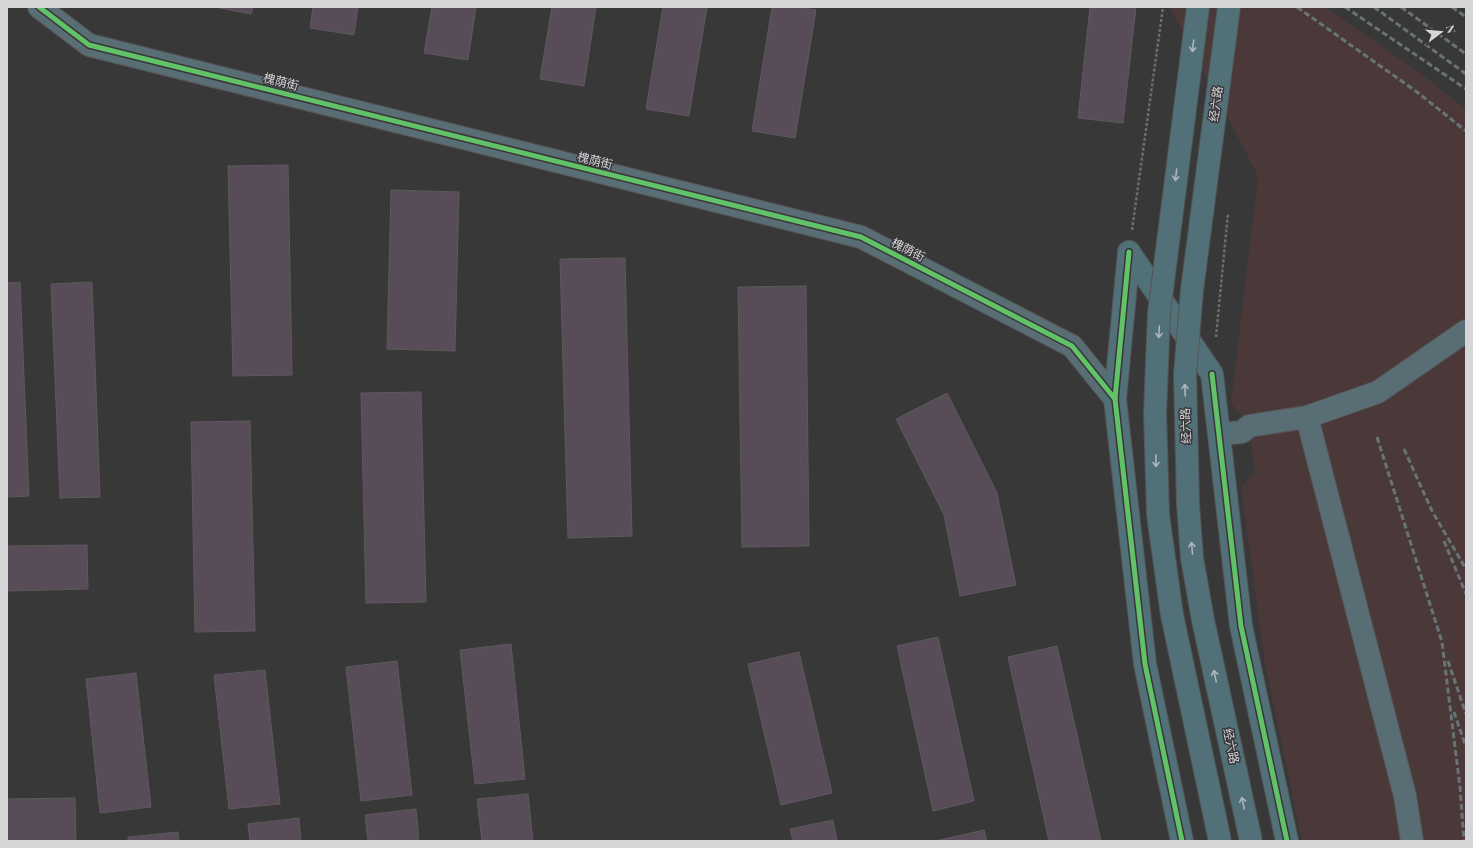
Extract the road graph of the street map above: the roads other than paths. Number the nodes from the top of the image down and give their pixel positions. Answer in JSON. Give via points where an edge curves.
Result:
{"nodes":[{"id":1,"x":39,"y":7,"type":"edge"},
{"id":2,"x":1198,"y":7,"type":"edge"},
{"id":3,"x":1228,"y":7,"type":"edge"},
{"id":4,"x":1466,"y":332,"type":"edge"},
{"id":5,"x":1115,"y":399,"type":"junction"},
{"id":6,"x":1307,"y":417,"type":"junction"},
{"id":7,"x":1219,"y":434,"type":"junction"},
{"id":8,"x":1182,"y":841,"type":"edge"},
{"id":9,"x":1220,"y":841,"type":"edge"},
{"id":10,"x":1251,"y":841,"type":"edge"},
{"id":11,"x":1287,"y":841,"type":"edge"},
{"id":12,"x":1412,"y":841,"type":"edge"}],
"edges":[{"from":1,"to":5,"type":"street","name":"槐荫街","via":[[89,45],[861,238],[1072,346]]},
{"from":2,"to":9,"type":"main road","one_way":true,"bridge":true,"via":[[1159,313],[1155,413],[1158,515],[1172,615]]},
{"from":10,"to":3,"type":"main road","name":"经六路","one_way":true,"bridge":true,"via":[[1203,620],[1192,558],[1188,504],[1185,374],[1192,290]]},
{"from":4,"to":6,"type":"street","via":[[1378,392]]},
{"from":5,"to":7,"type":"main road","via":[[1129,252],[1212,374]]},
{"from":5,"to":8,"type":"main road","via":[[1145,664]]},
{"from":6,"to":7,"type":"street","via":[[1249,426],[1242,432]]},
{"from":6,"to":12,"type":"street","via":[[1405,796]]},
{"from":7,"to":11,"type":"main road","via":[[1241,626]]}]}
